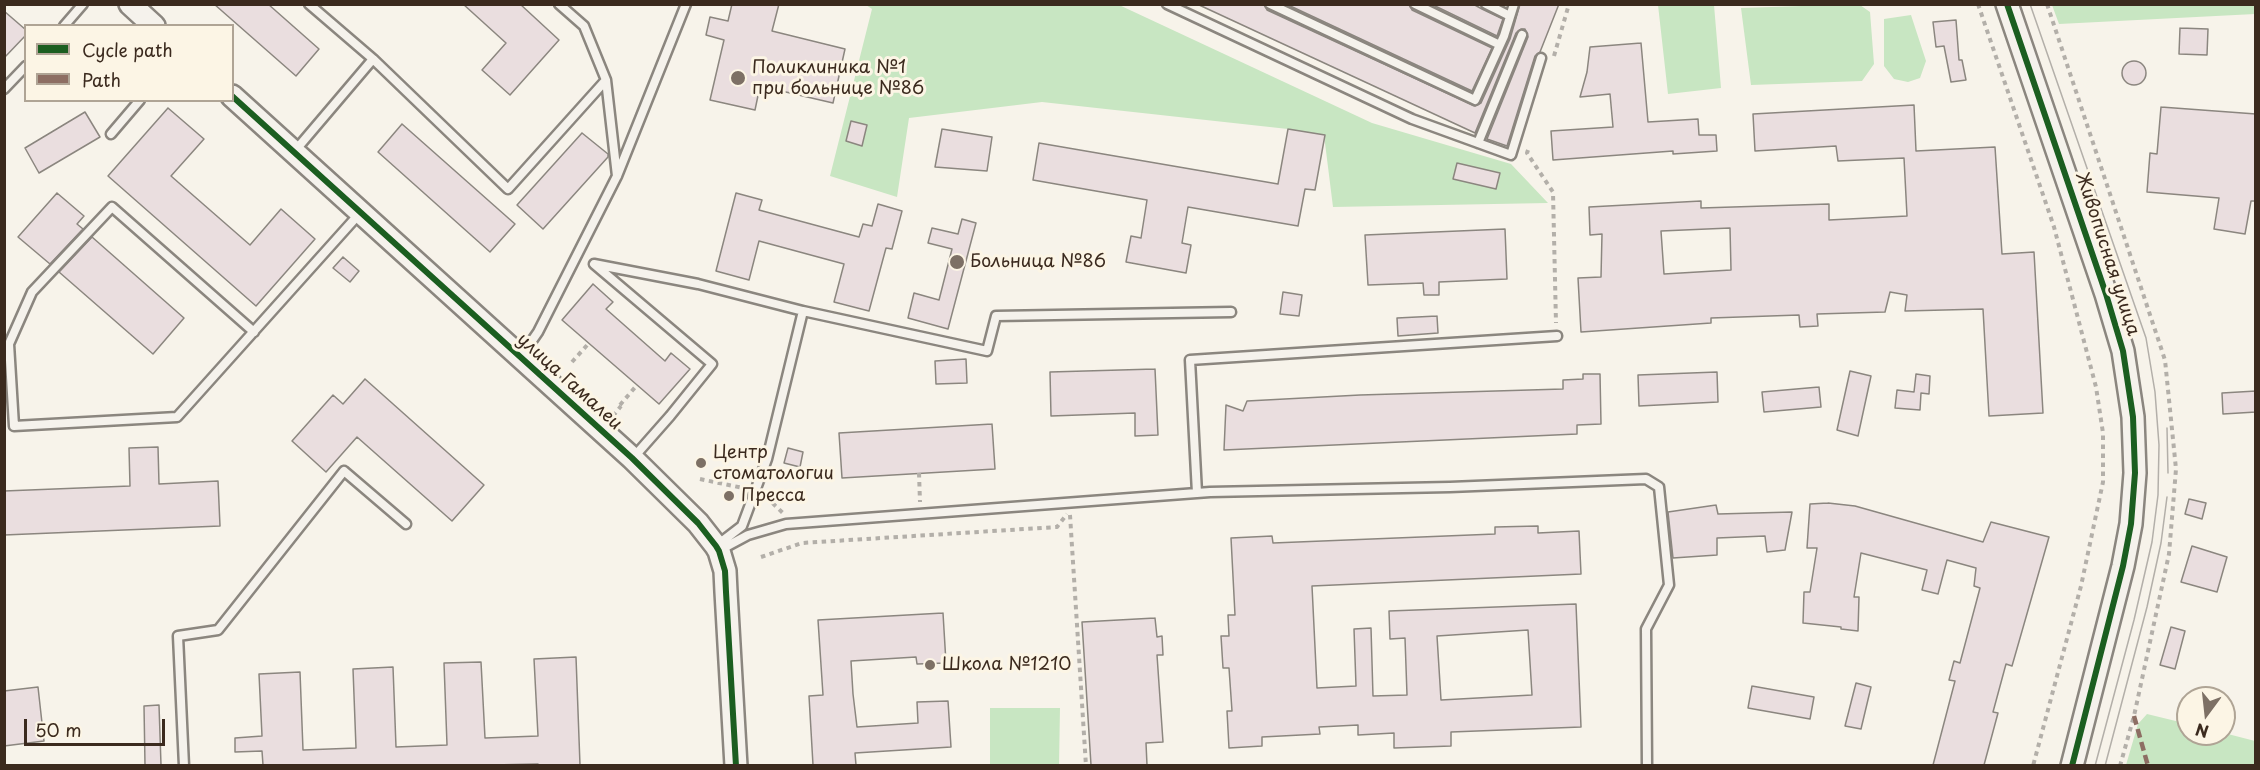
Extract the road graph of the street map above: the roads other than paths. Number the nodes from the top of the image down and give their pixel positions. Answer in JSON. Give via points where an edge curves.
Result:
{"nodes":[{"id":1,"x":83,"y":4,"type":"edge"},
{"id":2,"x":130,"y":4,"type":"edge"},
{"id":3,"x":309,"y":4,"type":"edge"},
{"id":4,"x":559,"y":4,"type":"edge"},
{"id":5,"x":686,"y":4,"type":"edge"},
{"id":6,"x":1167,"y":4,"type":"edge"},
{"id":7,"x":1270,"y":4,"type":"edge"},
{"id":8,"x":1415,"y":4,"type":"edge"},
{"id":9,"x":1486,"y":4,"type":"edge"},
{"id":10,"x":1514,"y":4,"type":"edge"},
{"id":11,"x":2007,"y":4,"type":"edge"},
{"id":12,"x":1510,"y":16,"type":"junction"},
{"id":13,"x":66,"y":24,"type":"edge"},
{"id":14,"x":152,"y":24,"type":"edge"},
{"id":15,"x":1522,"y":35,"type":"dead end"},
{"id":16,"x":1500,"y":45,"type":"junction"},
{"id":17,"x":1541,"y":58,"type":"dead end"},
{"id":18,"x":373,"y":60,"type":"junction"},
{"id":19,"x":24,"y":68,"type":"edge"},
{"id":20,"x":606,"y":80,"type":"junction"},
{"id":21,"x":4,"y":89,"type":"edge"},
{"id":22,"x":234,"y":98,"type":"edge"},
{"id":23,"x":138,"y":102,"type":"edge"},
{"id":24,"x":111,"y":134,"type":"dead end"},
{"id":25,"x":1478,"y":143,"type":"junction"},
{"id":26,"x":294,"y":152,"type":"junction"},
{"id":27,"x":617,"y":176,"type":"junction"},
{"id":28,"x":362,"y":212,"type":"junction"},
{"id":29,"x":803,"y":311,"type":"junction"},
{"id":30,"x":1231,"y":312,"type":"dead end"},
{"id":31,"x":254,"y":332,"type":"junction"},
{"id":32,"x":1557,"y":336,"type":"road end"},
{"id":33,"x":520,"y":358,"type":"junction"},
{"id":34,"x":632,"y":458,"type":"junction"},
{"id":35,"x":1197,"y":493,"type":"junction"},
{"id":36,"x":406,"y":524,"type":"dead end"},
{"id":37,"x":718,"y":548,"type":"junction"},
{"id":38,"x":184,"y":765,"type":"edge"},
{"id":39,"x":736,"y":765,"type":"edge"},
{"id":40,"x":1647,"y":765,"type":"edge"},
{"id":41,"x":2072,"y":765,"type":"edge"}],
"edges":[{"from":1,"to":13,"type":"lane"},
{"from":2,"to":14,"type":"street"},
{"from":3,"to":18,"type":"lane"},
{"from":4,"to":20,"type":"lane","via":[[584,26]]},
{"from":5,"to":27,"type":"lane"},
{"from":6,"to":25,"type":"lane","via":[[1412,118]]},
{"from":7,"to":16,"type":"lane","via":[[1475,100]]},
{"from":8,"to":16,"type":"lane"},
{"from":9,"to":12,"type":"lane"},
{"from":10,"to":12,"type":"lane"},
{"from":11,"to":41,"type":"street","name":"Живописная улица","via":[[2106,294],[2123,351],[2133,417],[2135,473],[2131,524]]},
{"from":12,"to":16,"type":"lane"},
{"from":15,"to":25,"type":"lane"},
{"from":17,"to":25,"type":"lane","via":[[1511,155]]},
{"from":18,"to":20,"type":"lane","via":[[508,189]]},
{"from":18,"to":26,"type":"lane"},
{"from":19,"to":21,"type":"lane"},
{"from":20,"to":27,"type":"lane"},
{"from":22,"to":26,"type":"street","name":"улица Гамалеи"},
{"from":23,"to":24,"type":"lane"},
{"from":26,"to":28,"type":"street","name":"улица Гамалеи"},
{"from":27,"to":33,"type":"lane","via":[[538,332]]},
{"from":28,"to":31,"type":"lane"},
{"from":28,"to":33,"type":"street","name":"улица Гамалеи"},
{"from":29,"to":30,"type":"lane","via":[[987,351],[996,316]]},
{"from":29,"to":34,"type":"lane","via":[[698,284],[594,264],[712,364]]},
{"from":29,"to":37,"type":"lane","via":[[767,459],[742,526]]},
{"from":31,"to":31,"type":"lane","via":[[177,417],[14,426],[9,344],[32,292],[112,207]]},
{"from":32,"to":35,"type":"lane","via":[[1190,360]]},
{"from":33,"to":34,"type":"street","name":"улица Гамалеи"},
{"from":34,"to":37,"type":"street","name":"улица Гамалеи"},
{"from":35,"to":37,"type":"lane","via":[[786,524]]},
{"from":35,"to":40,"type":"lane","via":[[1646,479],[1659,487],[1669,585],[1646,629]]},
{"from":36,"to":38,"type":"lane","via":[[344,471],[218,630],[178,636]]},
{"from":37,"to":39,"type":"street","name":"улица Гамалеи","via":[[726,592]]}]}
